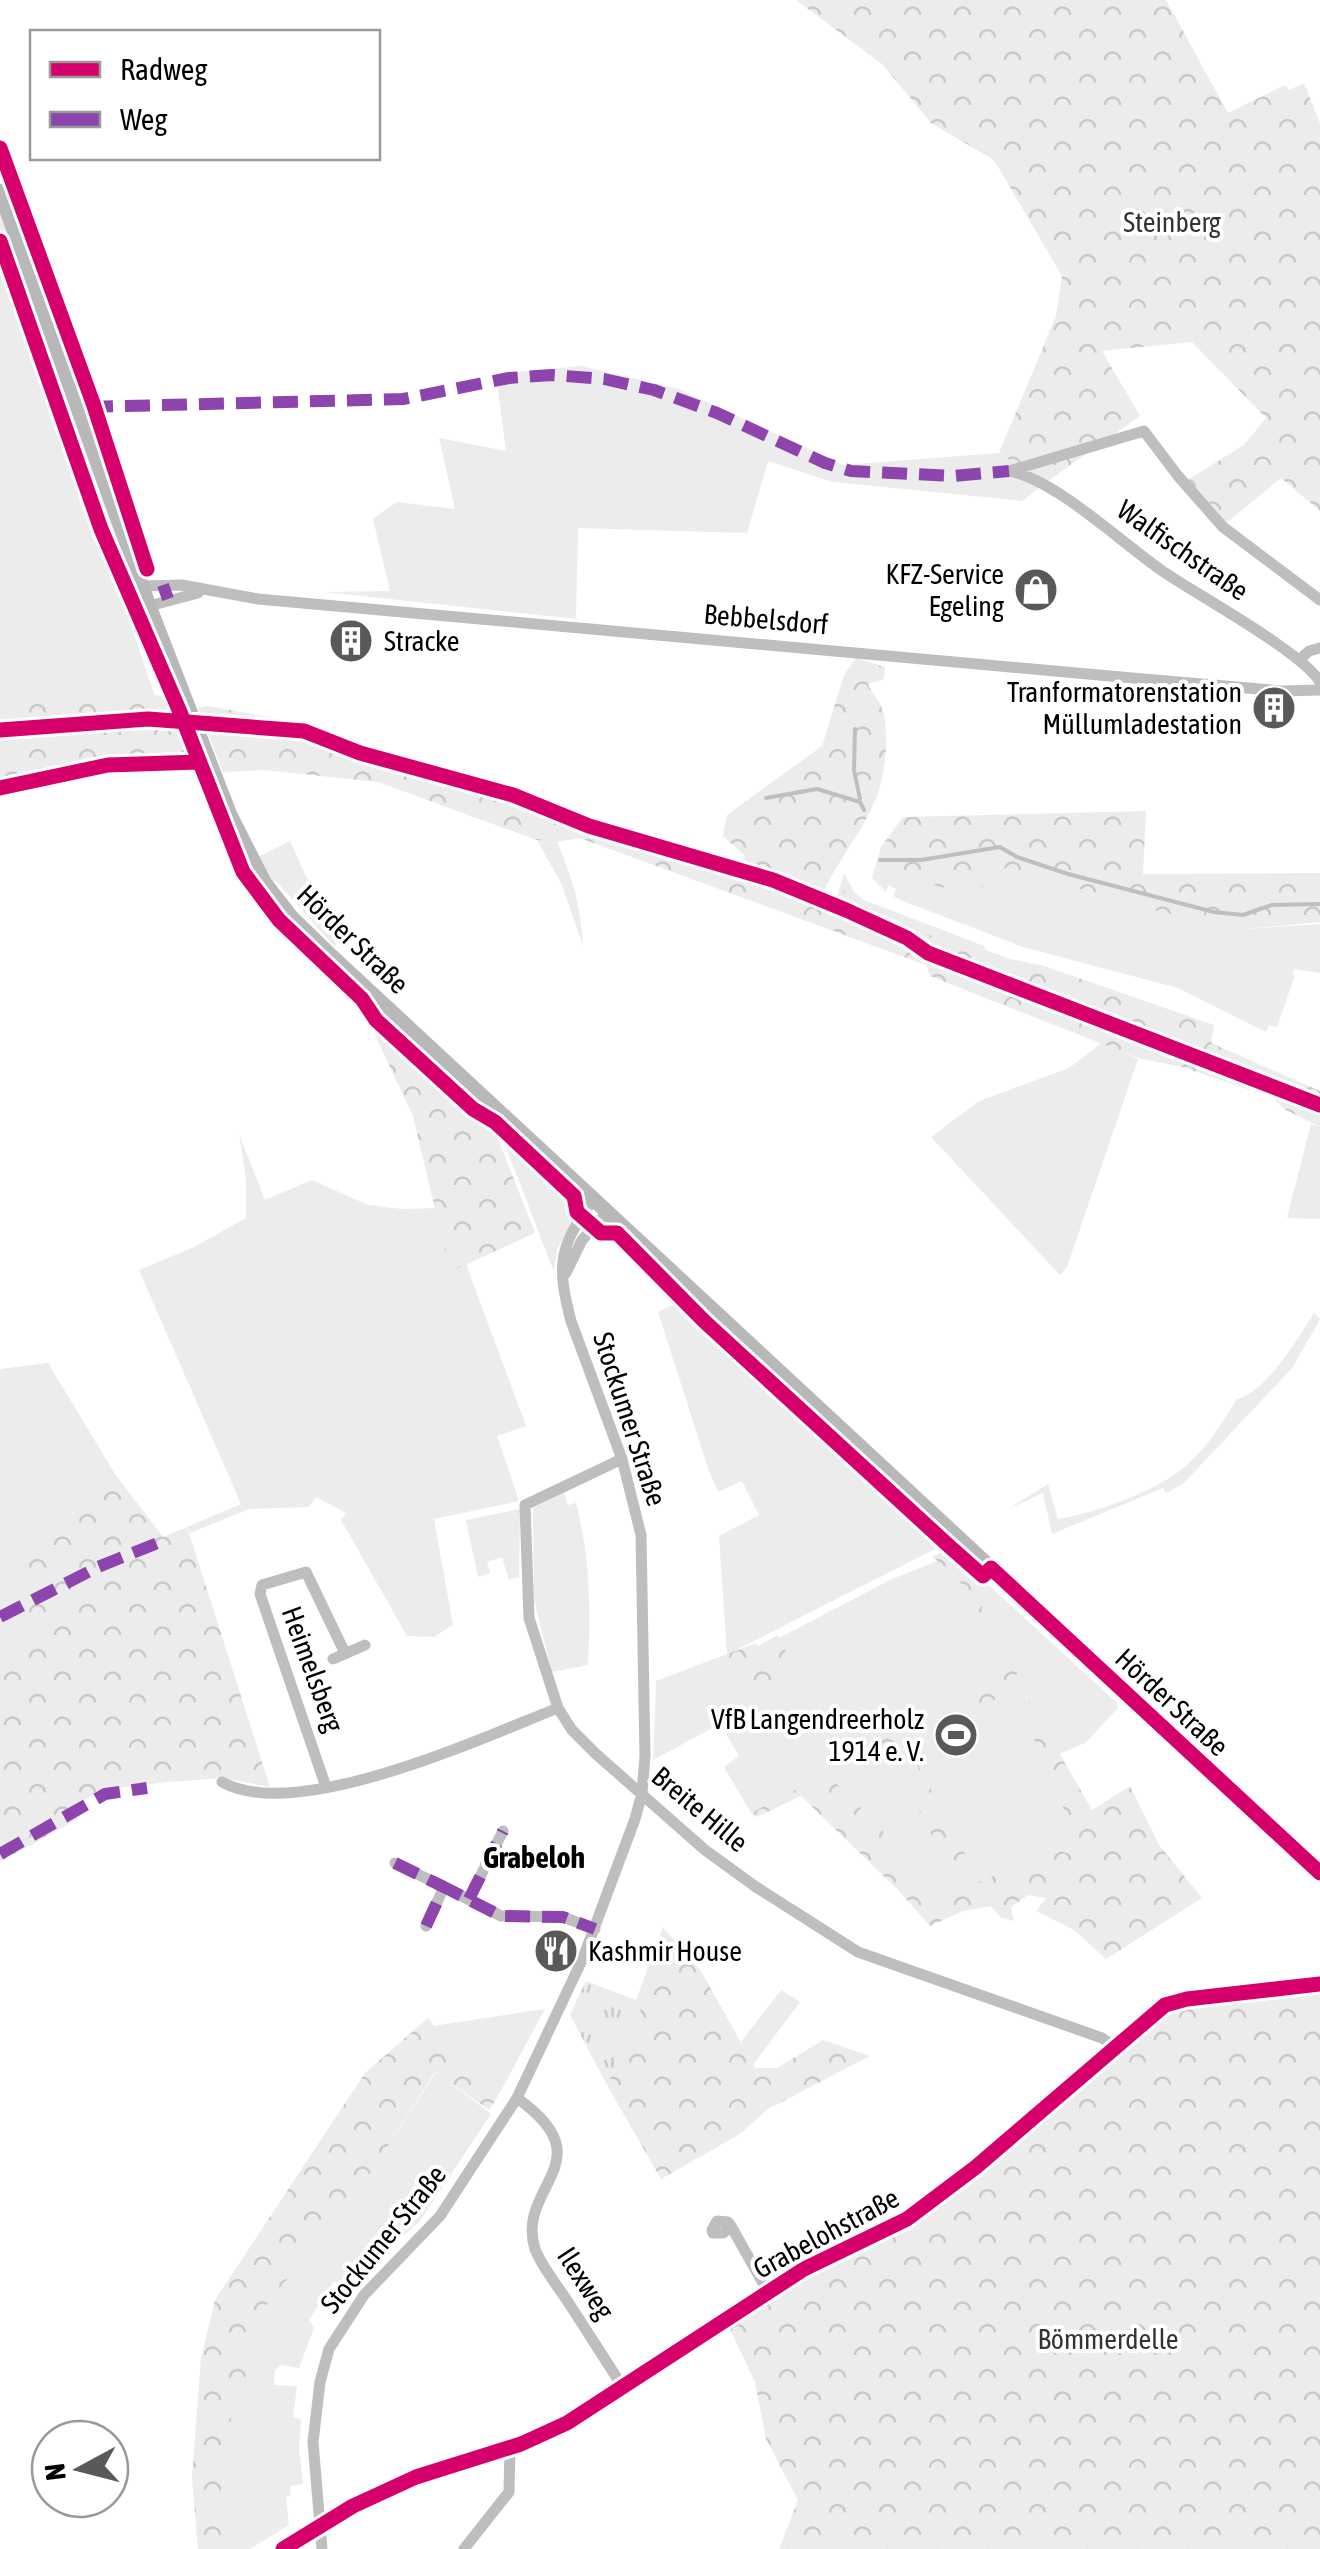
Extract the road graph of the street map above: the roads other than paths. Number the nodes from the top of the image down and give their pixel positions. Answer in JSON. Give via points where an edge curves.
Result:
{"nodes":[{"id":1,"x":0,"y":191,"type":"edge"},
{"id":2,"x":142,"y":586,"type":"junction"},
{"id":3,"x":207,"y":592,"type":"junction"},
{"id":4,"x":1320,"y":600,"type":"edge"},
{"id":5,"x":149,"y":606,"type":"junction"},
{"id":6,"x":1320,"y":648,"type":"edge"},
{"id":7,"x":1298,"y":660,"type":"junction"},
{"id":8,"x":1320,"y":682,"type":"edge"},
{"id":9,"x":1320,"y":690,"type":"edge"},
{"id":10,"x":594,"y":1199,"type":"junction"},
{"id":11,"x":608,"y":1212,"type":"junction"},
{"id":12,"x":564,"y":1277,"type":"junction"},
{"id":13,"x":622,"y":1459,"type":"junction"},
{"id":14,"x":365,"y":1645,"type":"dead end"},
{"id":15,"x":558,"y":1708,"type":"junction"},
{"id":16,"x":222,"y":1782,"type":"dead end"},
{"id":17,"x":326,"y":1787,"type":"junction"},
{"id":18,"x":642,"y":1794,"type":"junction"},
{"id":19,"x":502,"y":1831,"type":"dead end"},
{"id":20,"x":395,"y":1863,"type":"dead end"},
{"id":21,"x":1320,"y":1873,"type":"edge"},
{"id":22,"x":444,"y":1887,"type":"junction"},
{"id":23,"x":469,"y":1900,"type":"junction"},
{"id":24,"x":426,"y":1926,"type":"dead end"},
{"id":25,"x":594,"y":1929,"type":"junction"},
{"id":26,"x":1320,"y":1984,"type":"edge"},
{"id":27,"x":1115,"y":2047,"type":"junction"},
{"id":28,"x":517,"y":2098,"type":"junction"},
{"id":29,"x":731,"y":2226,"type":"dead end"},
{"id":30,"x":768,"y":2292,"type":"junction"},
{"id":31,"x":623,"y":2388,"type":"junction"},
{"id":32,"x":510,"y":2447,"type":"junction"},
{"id":33,"x":320,"y":2526,"type":"junction"},
{"id":34,"x":284,"y":2549,"type":"edge"},
{"id":35,"x":322,"y":2549,"type":"edge"},
{"id":36,"x":464,"y":2549,"type":"edge"}],
"edges":[{"from":1,"to":2,"type":"main road","name":"Hörder Straße"},
{"from":2,"to":3,"type":"street","name":"Bebbelsdorf"},
{"from":2,"to":5,"type":"main road","name":"Hörder Straße"},
{"from":3,"to":5,"type":"street","name":"Bebbelsdorf"},
{"from":3,"to":9,"type":"street","name":"Bebbelsdorf"},
{"from":4,"to":7,"type":"street","name":"Walfischstraße","via":[[1218,522],[1144,431],[1009,472],[1028,476],[1078,508]]},
{"from":5,"to":10,"type":"main road","name":"Hörder Straße","via":[[242,843],[285,910]]},
{"from":6,"to":7,"type":"street"},
{"from":7,"to":8,"type":"street","name":"Walfischstraße"},
{"from":10,"to":11,"type":"main road","name":"Hörder Straße"},
{"from":10,"to":12,"type":"street","name":"Stockumer Straße","via":[[566,1242]]},
{"from":11,"to":12,"type":"street","via":[[577,1247]]},
{"from":11,"to":21,"type":"main road","name":"Hörder Straße"},
{"from":12,"to":13,"type":"street","name":"Stockumer Straße","via":[[572,1321]]},
{"from":13,"to":15,"type":"street","name":"Breite Hille","via":[[525,1505],[527,1608]]},
{"from":13,"to":18,"type":"street","name":"Stockumer Straße","via":[[644,1575]]},
{"from":14,"to":17,"type":"street","name":"Heimelsberg","via":[[339,1656],[306,1572],[261,1587]]},
{"from":15,"to":17,"type":"street","via":[[399,1770]]},
{"from":15,"to":18,"type":"street","name":"Breite Hille","via":[[584,1742]]},
{"from":16,"to":17,"type":"street","via":[[261,1792]]},
{"from":18,"to":25,"type":"street","name":"Stockumer Straße"},
{"from":18,"to":27,"type":"street","name":"Breite Hille","via":[[731,1869],[858,1952]]},
{"from":19,"to":23,"type":"street"},
{"from":20,"to":22,"type":"street"},
{"from":22,"to":23,"type":"street"},
{"from":22,"to":24,"type":"street"},
{"from":23,"to":25,"type":"street","via":[[501,1916],[563,1917]]},
{"from":25,"to":28,"type":"street","name":"Stockumer Straße"},
{"from":26,"to":27,"type":"street","name":"Grabelohstraße","via":[[1179,2000]]},
{"from":27,"to":30,"type":"street","name":"Grabelohstraße","via":[[939,2198]]},
{"from":28,"to":31,"type":"street","name":"Ilexweg","via":[[548,2125],[557,2150],[534,2222],[536,2251]]},
{"from":28,"to":33,"type":"street","name":"Stockumer Straße","via":[[435,2222],[372,2286],[329,2349],[314,2427]]},
{"from":29,"to":30,"type":"street","name":"Grabelohstraße"},
{"from":30,"to":31,"type":"street","name":"Grabelohstraße"},
{"from":31,"to":32,"type":"street","name":"Grabelohstraße","via":[[567,2423]]},
{"from":32,"to":33,"type":"street","name":"Grabelohstraße","via":[[416,2476]]},
{"from":32,"to":36,"type":"street","via":[[510,2492]]},
{"from":33,"to":34,"type":"street","name":"Grabelohstraße"},
{"from":33,"to":35,"type":"street","name":"Stockumer Straße"}]}
